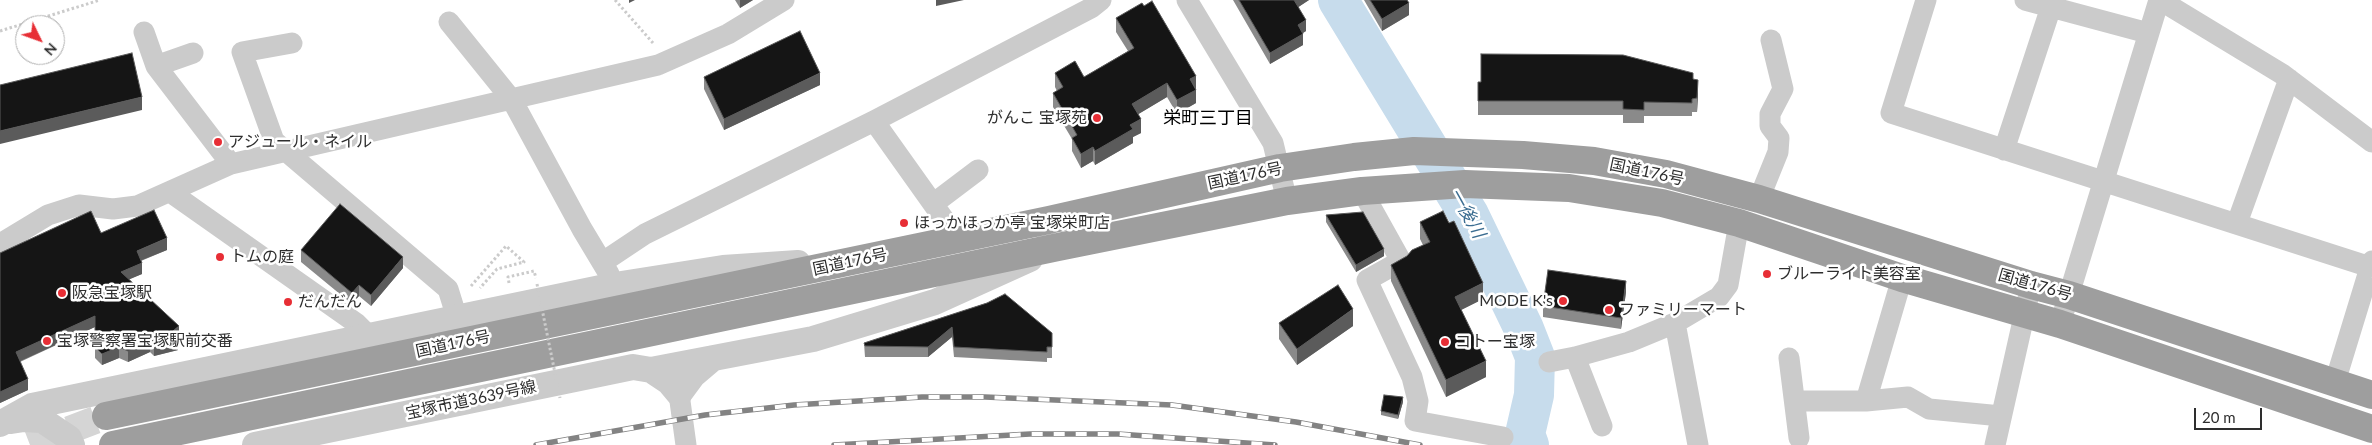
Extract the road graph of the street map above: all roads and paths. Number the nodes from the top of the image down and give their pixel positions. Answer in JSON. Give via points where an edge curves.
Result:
{"nodes":[{"id":1,"x":100,"y":0,"type":"edge"},
{"id":2,"x":615,"y":0,"type":"edge"},
{"id":3,"x":784,"y":0,"type":"edge"},
{"id":4,"x":1101,"y":0,"type":"edge"},
{"id":5,"x":1187,"y":0,"type":"edge"},
{"id":6,"x":1926,"y":0,"type":"edge"},
{"id":7,"x":2025,"y":0,"type":"edge"},
{"id":8,"x":2159,"y":0,"type":"edge"},
{"id":9,"x":2051,"y":7,"type":"junction"},
{"id":10,"x":449,"y":22,"type":"dead end"},
{"id":11,"x":0,"y":31,"type":"edge"},
{"id":12,"x":144,"y":32,"type":"dead end"},
{"id":13,"x":2148,"y":33,"type":"junction"},
{"id":14,"x":1771,"y":40,"type":"dead end"},
{"id":15,"x":292,"y":43,"type":"dead end"},
{"id":16,"x":654,"y":44,"type":"dead end"},
{"id":17,"x":193,"y":53,"type":"dead end"},
{"id":18,"x":156,"y":66,"type":"junction"},
{"id":19,"x":2289,"y":79,"type":"junction"},
{"id":20,"x":512,"y":100,"type":"junction"},
{"id":21,"x":874,"y":121,"type":"junction"},
{"id":22,"x":2372,"y":142,"type":"edge"},
{"id":23,"x":2004,"y":150,"type":"junction"},
{"id":24,"x":288,"y":151,"type":"junction"},
{"id":25,"x":231,"y":164,"type":"junction"},
{"id":26,"x":1280,"y":168,"type":"junction"},
{"id":27,"x":978,"y":170,"type":"dead end"},
{"id":28,"x":2105,"y":183,"type":"junction"},
{"id":29,"x":1362,"y":191,"type":"junction"},
{"id":30,"x":170,"y":192,"type":"junction"},
{"id":31,"x":1760,"y":198,"type":"junction"},
{"id":32,"x":1288,"y":201,"type":"junction"},
{"id":33,"x":934,"y":204,"type":"junction"},
{"id":34,"x":1739,"y":223,"type":"junction"},
{"id":35,"x":2237,"y":223,"type":"junction"},
{"id":36,"x":958,"y":239,"type":"junction"},
{"id":37,"x":0,"y":244,"type":"edge"},
{"id":38,"x":1058,"y":246,"type":"junction"},
{"id":39,"x":858,"y":260,"type":"junction"},
{"id":40,"x":603,"y":262,"type":"junction"},
{"id":41,"x":2371,"y":264,"type":"edge"},
{"id":42,"x":1902,"y":278,"type":"junction"},
{"id":43,"x":2031,"y":285,"type":"junction"},
{"id":44,"x":527,"y":286,"type":"dead end"},
{"id":45,"x":615,"y":286,"type":"junction"},
{"id":46,"x":466,"y":291,"type":"dead end"},
{"id":47,"x":476,"y":292,"type":"dead end"},
{"id":48,"x":2070,"y":295,"type":"junction"},
{"id":49,"x":2024,"y":313,"type":"junction"},
{"id":50,"x":457,"y":318,"type":"junction"},
{"id":51,"x":1675,"y":323,"type":"junction"},
{"id":52,"x":2060,"y":324,"type":"junction"},
{"id":53,"x":369,"y":336,"type":"junction"},
{"id":54,"x":1574,"y":357,"type":"junction"},
{"id":55,"x":713,"y":358,"type":"junction"},
{"id":56,"x":1789,"y":358,"type":"dead end"},
{"id":57,"x":1549,"y":362,"type":"dead end"},
{"id":58,"x":651,"y":370,"type":"junction"},
{"id":59,"x":2335,"y":382,"type":"junction"},
{"id":60,"x":679,"y":394,"type":"junction"},
{"id":61,"x":2372,"y":395,"type":"edge"},
{"id":62,"x":560,"y":398,"type":"dead end"},
{"id":63,"x":1794,"y":401,"type":"junction"},
{"id":64,"x":1866,"y":401,"type":"junction"},
{"id":65,"x":106,"y":416,"type":"tunnel mouth"},
{"id":66,"x":2001,"y":416,"type":"junction"},
{"id":67,"x":1,"y":424,"type":"edge"},
{"id":68,"x":1602,"y":426,"type":"dead end"},
{"id":69,"x":2372,"y":428,"type":"edge"},
{"id":70,"x":1503,"y":437,"type":"dead end"},
{"id":71,"x":1799,"y":438,"type":"dead end"},
{"id":72,"x":74,"y":443,"type":"edge"},
{"id":73,"x":113,"y":445,"type":"tunnel mouth"},
{"id":74,"x":255,"y":445,"type":"edge"},
{"id":75,"x":686,"y":445,"type":"edge"},
{"id":76,"x":1698,"y":445,"type":"edge"},
{"id":77,"x":1994,"y":445,"type":"edge"}],
"edges":[{"from":1,"to":11,"type":"path"},
{"from":2,"to":16,"type":"path"},
{"from":3,"to":20,"type":"street","via":[[728,34],[658,65]]},
{"from":4,"to":21,"type":"street"},
{"from":5,"to":26,"type":"street","via":[[1273,143]]},
{"from":6,"to":23,"type":"street","via":[[1891,113]]},
{"from":7,"to":9,"type":"street"},
{"from":8,"to":13,"type":"street"},
{"from":8,"to":19,"type":"street"},
{"from":9,"to":13,"type":"street"},
{"from":9,"to":23,"type":"street"},
{"from":10,"to":20,"type":"street"},
{"from":12,"to":18,"type":"street"},
{"from":13,"to":28,"type":"street"},
{"from":14,"to":31,"type":"street","via":[[1783,89],[1770,114],[1770,126],[1778,138],[1778,152]]},
{"from":15,"to":24,"type":"street","via":[[242,52],[274,141]]},
{"from":17,"to":18,"type":"street"},
{"from":18,"to":25,"type":"street"},
{"from":19,"to":22,"type":"street"},
{"from":19,"to":35,"type":"street"},
{"from":20,"to":24,"type":"street"},
{"from":20,"to":40,"type":"street"},
{"from":21,"to":33,"type":"street"},
{"from":21,"to":40,"type":"street","via":[[645,234]]},
{"from":23,"to":28,"type":"street"},
{"from":24,"to":25,"type":"street"},
{"from":24,"to":50,"type":"street","via":[[448,289]]},
{"from":25,"to":30,"type":"street"},
{"from":26,"to":31,"type":"highway","name":"国道176号","via":[[1354,157],[1447,151],[1594,161],[1666,174]]},
{"from":26,"to":32,"type":"street"},
{"from":26,"to":36,"type":"highway","name":"国道176号"},
{"from":27,"to":33,"type":"street"},
{"from":28,"to":35,"type":"street"},
{"from":28,"to":48,"type":"street"},
{"from":29,"to":32,"type":"highway","name":"国道176号"},
{"from":29,"to":34,"type":"highway","name":"国道176号","via":[[1465,184],[1569,188],[1662,203]]},
{"from":29,"to":70,"type":"street","via":[[1401,261],[1367,280],[1412,377],[1418,401],[1415,421]]},
{"from":30,"to":37,"type":"street","via":[[136,206],[113,209],[79,206],[48,215]]},
{"from":30,"to":53,"type":"street","via":[[356,323]]},
{"from":31,"to":43,"type":"highway","name":"国道176号"},
{"from":32,"to":38,"type":"highway","name":"国道176号"},
{"from":33,"to":36,"type":"street"},
{"from":34,"to":42,"type":"highway","name":"国道176号"},
{"from":34,"to":51,"type":"street","via":[[1728,285],[1719,297]]},
{"from":35,"to":41,"type":"street"},
{"from":36,"to":39,"type":"highway","name":"国道176号"},
{"from":38,"to":55,"type":"street","name":"宝塚市道3639号線","via":[[935,302],[813,339]]},
{"from":38,"to":73,"type":"highway","name":"国道176号"},
{"from":39,"to":45,"type":"street","via":[[723,268]]},
{"from":39,"to":65,"type":"highway","name":"国道176号"},
{"from":40,"to":45,"type":"street"},
{"from":41,"to":59,"type":"street"},
{"from":42,"to":49,"type":"highway","name":"国道176号"},
{"from":42,"to":64,"type":"street"},
{"from":43,"to":48,"type":"highway","name":"国道176号"},
{"from":43,"to":49,"type":"street"},
{"from":44,"to":62,"type":"path","bridge":true,"via":[[537,284]]},
{"from":45,"to":50,"type":"street"},
{"from":46,"to":47,"type":"path","via":[[506,246],[524,262],[497,269]]},
{"from":48,"to":52,"type":"street"},
{"from":48,"to":59,"type":"highway","name":"国道176号"},
{"from":49,"to":52,"type":"highway","name":"国道176号"},
{"from":49,"to":66,"type":"street"},
{"from":50,"to":53,"type":"street"},
{"from":51,"to":54,"type":"street","via":[[1629,342]]},
{"from":51,"to":76,"type":"street"},
{"from":52,"to":69,"type":"highway","name":"国道176号"},
{"from":53,"to":67,"type":"street","via":[[32,406]]},
{"from":54,"to":57,"type":"street"},
{"from":54,"to":68,"type":"street"},
{"from":55,"to":58,"type":"street","name":"宝塚市道3639号線"},
{"from":55,"to":60,"type":"street","via":[[693,375]]},
{"from":56,"to":63,"type":"street"},
{"from":58,"to":60,"type":"street","via":[[669,382]]},
{"from":58,"to":74,"type":"street","name":"宝塚市道3639号線","via":[[633,367]]},
{"from":59,"to":61,"type":"highway","name":"国道176号"},
{"from":60,"to":75,"type":"street"},
{"from":63,"to":64,"type":"street"},
{"from":63,"to":71,"type":"street"},
{"from":64,"to":66,"type":"street","via":[[1908,397],[1929,409]]},
{"from":66,"to":77,"type":"street"},
{"from":67,"to":72,"type":"street","via":[[24,419],[42,420]]}]}
